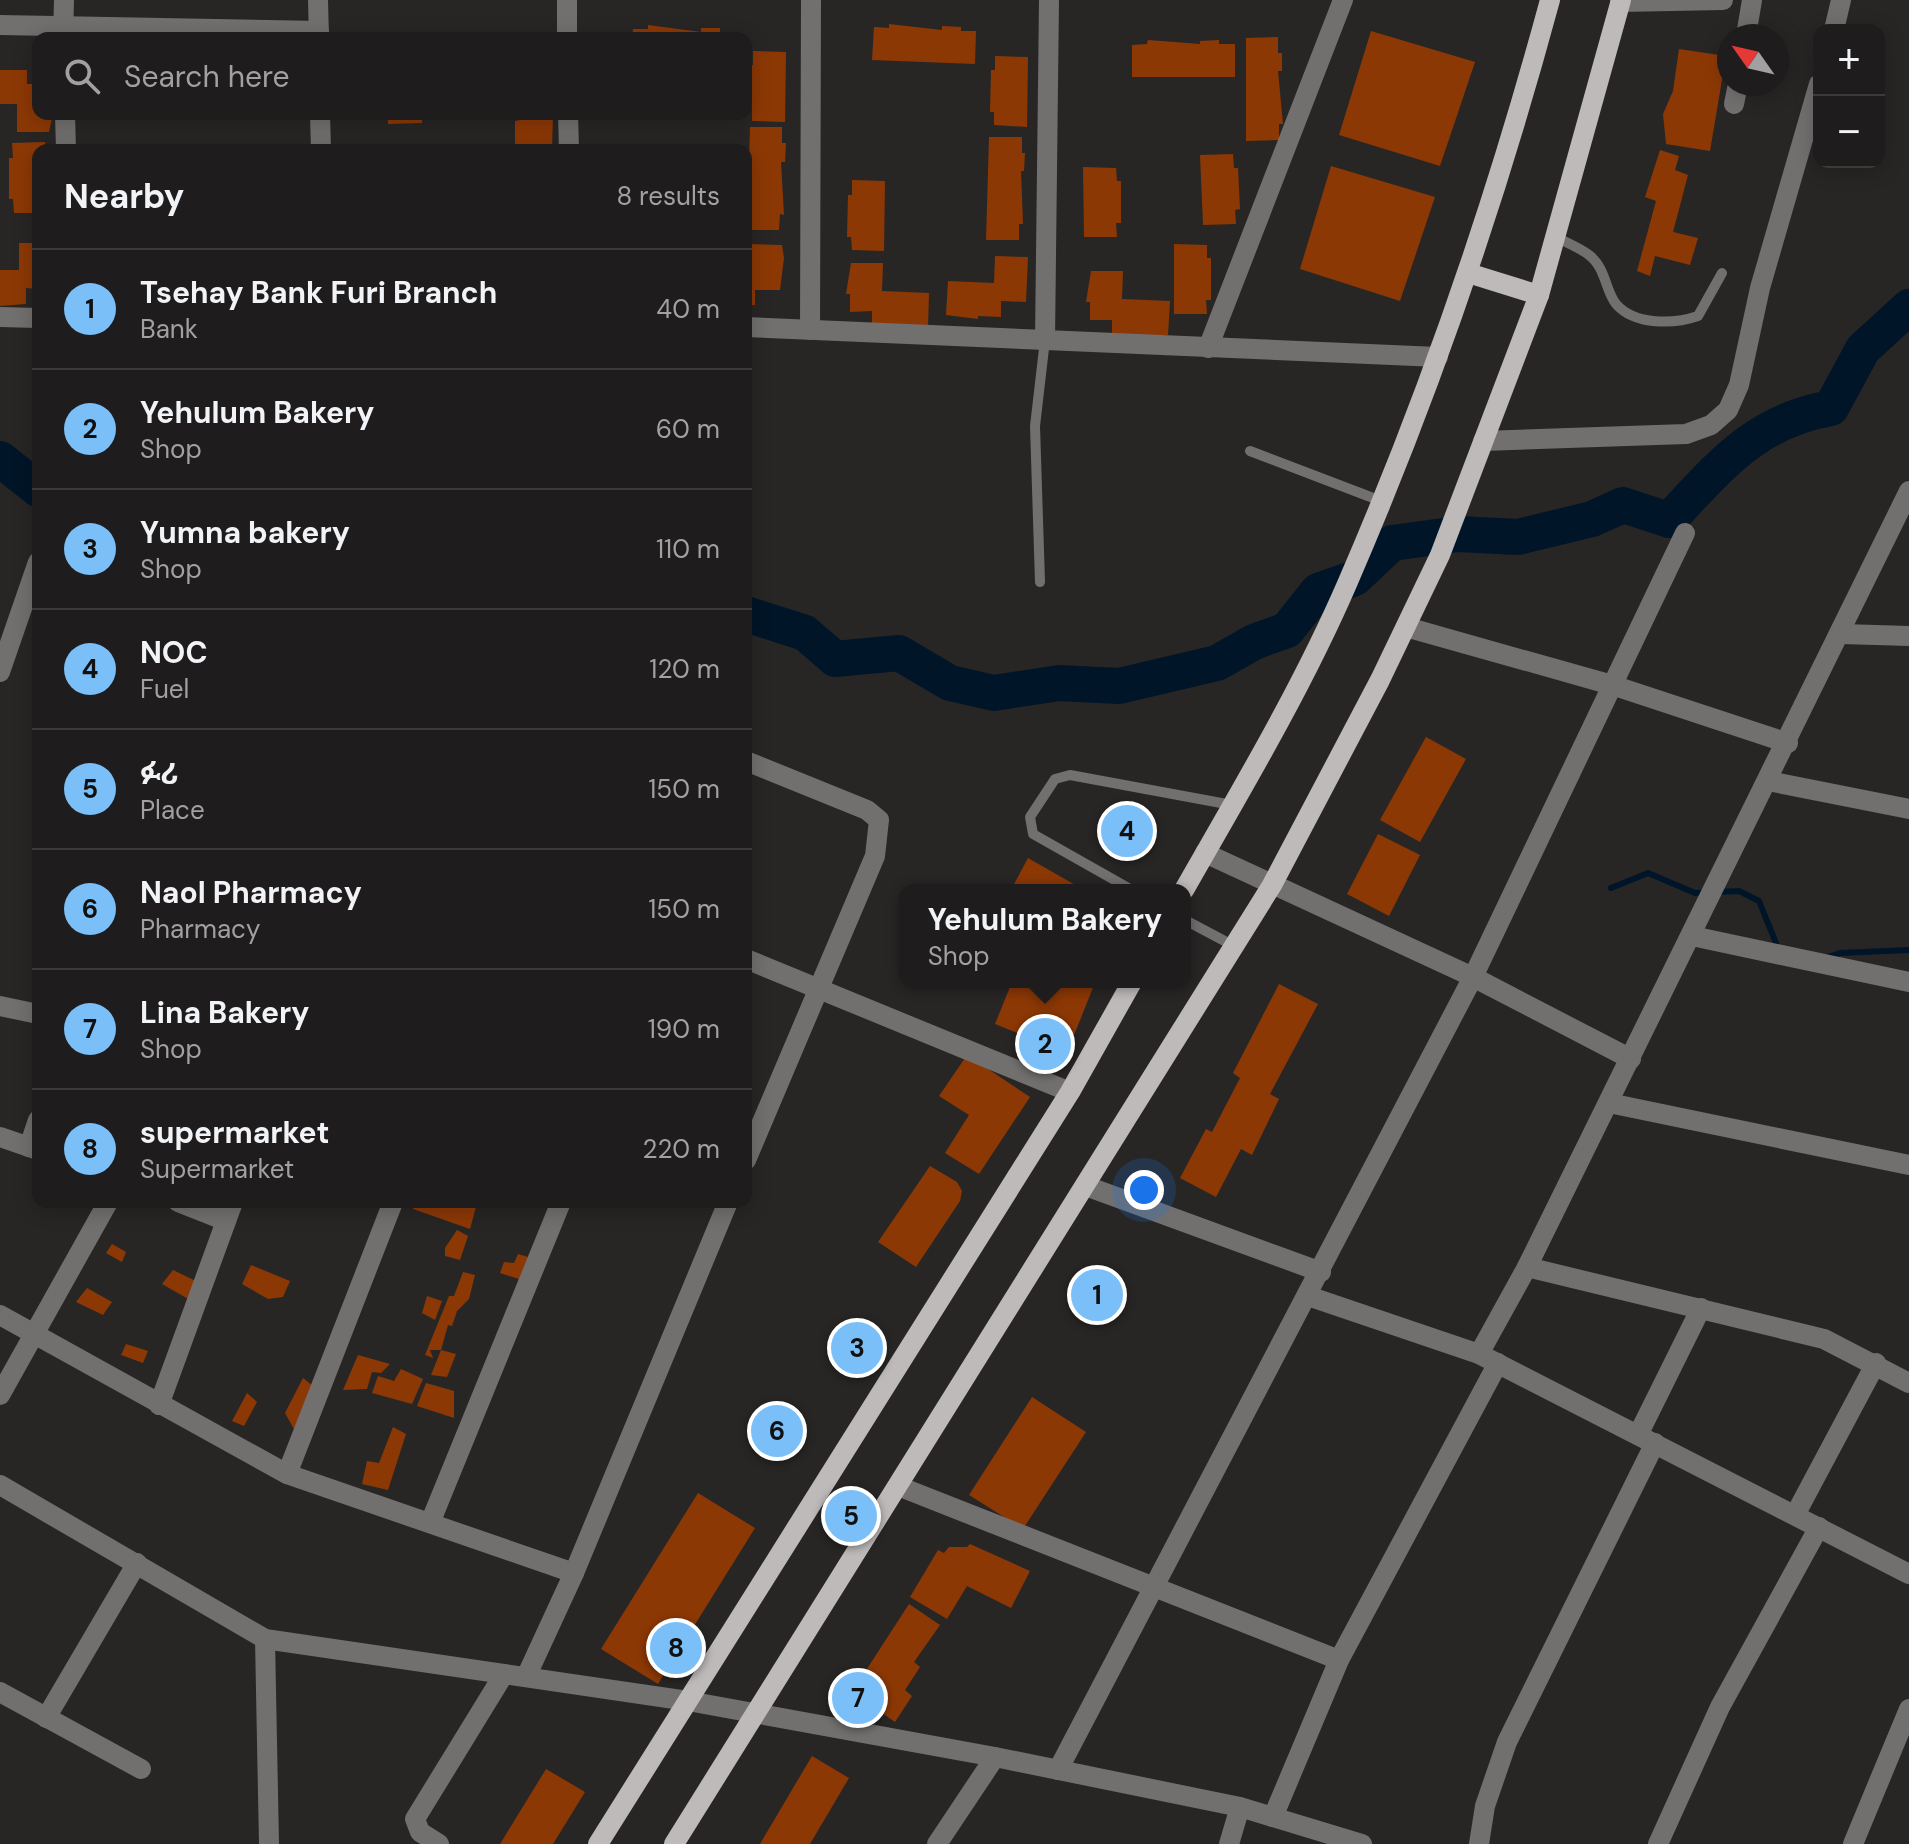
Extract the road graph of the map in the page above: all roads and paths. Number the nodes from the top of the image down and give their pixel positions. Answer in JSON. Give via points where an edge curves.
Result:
{"nodes":[{"id":1,"x":64,"y":0,"type":"edge"},
{"id":2,"x":318,"y":0,"type":"edge"},
{"id":3,"x":567,"y":0,"type":"edge"},
{"id":4,"x":811,"y":0,"type":"edge"},
{"id":5,"x":1049,"y":0,"type":"edge"},
{"id":6,"x":1343,"y":0,"type":"edge"},
{"id":7,"x":1550,"y":0,"type":"edge"},
{"id":8,"x":1723,"y":0,"type":"edge"},
{"id":9,"x":1752,"y":0,"type":"edge"},
{"id":10,"x":1841,"y":0,"type":"edge"},
{"id":11,"x":1620,"y":1,"type":"edge"},
{"id":12,"x":1748,"y":24,"type":"edge"},
{"id":13,"x":1835,"y":24,"type":"edge"},
{"id":14,"x":0,"y":25,"type":"edge"},
{"id":15,"x":63,"y":31,"type":"edge"},
{"id":16,"x":148,"y":32,"type":"edge"},
{"id":17,"x":319,"y":32,"type":"edge"},
{"id":18,"x":567,"y":32,"type":"edge"},
{"id":19,"x":1816,"y":96,"type":"edge"},
{"id":20,"x":65,"y":120,"type":"edge"},
{"id":21,"x":320,"y":120,"type":"edge"},
{"id":22,"x":568,"y":120,"type":"edge"},
{"id":23,"x":66,"y":144,"type":"edge"},
{"id":24,"x":321,"y":144,"type":"edge"},
{"id":25,"x":569,"y":144,"type":"edge"},
{"id":26,"x":1556,"y":237,"type":"junction"},
{"id":27,"x":1468,"y":273,"type":"junction"},
{"id":28,"x":1722,"y":273,"type":"dead end"},
{"id":29,"x":1539,"y":295,"type":"junction"},
{"id":30,"x":0,"y":317,"type":"edge"},
{"id":31,"x":32,"y":318,"type":"edge"},
{"id":32,"x":752,"y":327,"type":"edge"},
{"id":33,"x":810,"y":330,"type":"junction"},
{"id":34,"x":1045,"y":340,"type":"junction"},
{"id":35,"x":1208,"y":348,"type":"junction"},
{"id":36,"x":1438,"y":357,"type":"junction"},
{"id":37,"x":1483,"y":441,"type":"junction"},
{"id":38,"x":1250,"y":451,"type":"dead end"},
{"id":39,"x":1909,"y":491,"type":"edge"},
{"id":40,"x":1381,"y":501,"type":"junction"},
{"id":41,"x":1685,"y":533,"type":"dead end"},
{"id":42,"x":32,"y":579,"type":"edge"},
{"id":43,"x":1040,"y":582,"type":"dead end"},
{"id":44,"x":1406,"y":627,"type":"junction"},
{"id":45,"x":1842,"y":634,"type":"junction"},
{"id":46,"x":1909,"y":636,"type":"edge"},
{"id":47,"x":0,"y":672,"type":"edge"},
{"id":48,"x":1612,"y":685,"type":"junction"},
{"id":49,"x":1788,"y":743,"type":"junction"},
{"id":50,"x":752,"y":763,"type":"edge"},
{"id":51,"x":1768,"y":781,"type":"junction"},
{"id":52,"x":1232,"y":805,"type":"junction"},
{"id":53,"x":1909,"y":809,"type":"edge"},
{"id":54,"x":1205,"y":853,"type":"junction"},
{"id":55,"x":1121,"y":884,"type":"edge"},
{"id":56,"x":1187,"y":884,"type":"edge"},
{"id":57,"x":1272,"y":885,"type":"junction"},
{"id":58,"x":1191,"y":923,"type":"edge"},
{"id":59,"x":1692,"y":936,"type":"junction"},
{"id":60,"x":1234,"y":946,"type":"junction"},
{"id":61,"x":752,"y":961,"type":"edge"},
{"id":62,"x":1473,"y":977,"type":"junction"},
{"id":63,"x":1909,"y":982,"type":"edge"},
{"id":64,"x":820,"y":988,"type":"junction"},
{"id":65,"x":1129,"y":988,"type":"edge"},
{"id":66,"x":0,"y":1006,"type":"edge"},
{"id":67,"x":32,"y":1013,"type":"edge"},
{"id":68,"x":1631,"y":1059,"type":"junction"},
{"id":69,"x":1070,"y":1092,"type":"junction"},
{"id":70,"x":1609,"y":1103,"type":"junction"},
{"id":71,"x":0,"y":1137,"type":"edge"},
{"id":72,"x":752,"y":1146,"type":"edge"},
{"id":73,"x":32,"y":1147,"type":"edge"},
{"id":74,"x":1909,"y":1165,"type":"edge"},
{"id":75,"x":1086,"y":1186,"type":"junction"},
{"id":76,"x":105,"y":1208,"type":"edge"},
{"id":77,"x":391,"y":1208,"type":"edge"},
{"id":78,"x":559,"y":1208,"type":"edge"},
{"id":79,"x":726,"y":1208,"type":"edge"},
{"id":80,"x":229,"y":1211,"type":"edge"},
{"id":81,"x":1527,"y":1267,"type":"junction"},
{"id":82,"x":1321,"y":1272,"type":"junction"},
{"id":83,"x":1308,"y":1296,"type":"junction"},
{"id":84,"x":1701,"y":1308,"type":"junction"},
{"id":85,"x":0,"y":1315,"type":"edge"},
{"id":86,"x":34,"y":1336,"type":"junction"},
{"id":87,"x":1488,"y":1359,"type":"junction"},
{"id":88,"x":1876,"y":1363,"type":"junction"},
{"id":89,"x":1909,"y":1383,"type":"edge"},
{"id":90,"x":0,"y":1395,"type":"edge"},
{"id":91,"x":159,"y":1405,"type":"junction"},
{"id":92,"x":1646,"y":1439,"type":"junction"},
{"id":93,"x":287,"y":1474,"type":"junction"},
{"id":94,"x":0,"y":1485,"type":"edge"},
{"id":95,"x":898,"y":1486,"type":"junction"},
{"id":96,"x":1795,"y":1515,"type":"junction"},
{"id":97,"x":430,"y":1523,"type":"junction"},
{"id":98,"x":1819,"y":1527,"type":"junction"},
{"id":99,"x":137,"y":1563,"type":"junction"},
{"id":100,"x":574,"y":1573,"type":"junction"},
{"id":101,"x":1909,"y":1574,"type":"edge"},
{"id":102,"x":1155,"y":1588,"type":"junction"},
{"id":103,"x":265,"y":1639,"type":"junction"},
{"id":104,"x":1339,"y":1660,"type":"junction"},
{"id":105,"x":504,"y":1674,"type":"junction"},
{"id":106,"x":526,"y":1677,"type":"junction"},
{"id":107,"x":1,"y":1695,"type":"edge"},
{"id":108,"x":688,"y":1701,"type":"junction"},
{"id":109,"x":1909,"y":1709,"type":"edge"},
{"id":110,"x":753,"y":1715,"type":"junction"},
{"id":111,"x":46,"y":1718,"type":"junction"},
{"id":112,"x":995,"y":1757,"type":"junction"},
{"id":113,"x":141,"y":1769,"type":"dead end"},
{"id":114,"x":1058,"y":1770,"type":"junction"},
{"id":115,"x":1240,"y":1807,"type":"junction"},
{"id":116,"x":1273,"y":1817,"type":"junction"},
{"id":117,"x":269,"y":1844,"type":"edge"},
{"id":118,"x":439,"y":1844,"type":"edge"},
{"id":119,"x":598,"y":1844,"type":"edge"},
{"id":120,"x":674,"y":1844,"type":"edge"},
{"id":121,"x":937,"y":1844,"type":"edge"},
{"id":122,"x":1229,"y":1844,"type":"edge"},
{"id":123,"x":1362,"y":1844,"type":"edge"},
{"id":124,"x":1479,"y":1844,"type":"edge"},
{"id":125,"x":1658,"y":1844,"type":"edge"},
{"id":126,"x":1853,"y":1844,"type":"edge"}],
"edges":[{"from":1,"to":15,"type":"street"},
{"from":2,"to":17,"type":"street"},
{"from":3,"to":18,"type":"street"},
{"from":4,"to":33,"type":"street"},
{"from":5,"to":34,"type":"street"},
{"from":6,"to":35,"type":"street"},
{"from":7,"to":27,"type":"main road"},
{"from":8,"to":11,"type":"street"},
{"from":9,"to":12,"type":"street"},
{"from":10,"to":13,"type":"street"},
{"from":11,"to":26,"type":"main road"},
{"from":14,"to":15,"type":"street"},
{"from":15,"to":16,"type":"street"},
{"from":19,"to":37,"type":"street","via":[[1728,410],[1711,425],[1686,434]]},
{"from":20,"to":23,"type":"street"},
{"from":21,"to":24,"type":"street"},
{"from":22,"to":25,"type":"street"},
{"from":26,"to":28,"type":"lane","via":[[1591,256],[1616,304],[1641,318],[1678,323],[1698,316]]},
{"from":26,"to":29,"type":"main road"},
{"from":27,"to":29,"type":"main road"},
{"from":27,"to":36,"type":"main road"},
{"from":29,"to":37,"type":"main road"},
{"from":30,"to":31,"type":"street"},
{"from":32,"to":33,"type":"street"},
{"from":33,"to":34,"type":"street"},
{"from":34,"to":35,"type":"street"},
{"from":34,"to":43,"type":"lane","via":[[1035,426]]},
{"from":35,"to":36,"type":"street"},
{"from":36,"to":40,"type":"main road"},
{"from":37,"to":44,"type":"main road"},
{"from":38,"to":40,"type":"lane"},
{"from":39,"to":45,"type":"street"},
{"from":40,"to":52,"type":"main road","via":[[1346,587]]},
{"from":41,"to":48,"type":"street"},
{"from":42,"to":47,"type":"street"},
{"from":44,"to":48,"type":"street"},
{"from":44,"to":57,"type":"main road"},
{"from":45,"to":46,"type":"street"},
{"from":45,"to":49,"type":"street"},
{"from":48,"to":49,"type":"street"},
{"from":48,"to":62,"type":"street"},
{"from":49,"to":51,"type":"street"},
{"from":50,"to":64,"type":"street","via":[[867,810],[879,820],[875,856]]},
{"from":51,"to":53,"type":"street"},
{"from":51,"to":59,"type":"street"},
{"from":52,"to":54,"type":"main road"},
{"from":52,"to":55,"type":"lane","via":[[1070,775],[1055,779],[1030,817],[1033,834]]},
{"from":54,"to":56,"type":"main road"},
{"from":54,"to":57,"type":"street"},
{"from":57,"to":60,"type":"main road"},
{"from":57,"to":62,"type":"street"},
{"from":58,"to":60,"type":"lane"},
{"from":59,"to":63,"type":"street"},
{"from":59,"to":68,"type":"street"},
{"from":60,"to":75,"type":"main road"},
{"from":61,"to":64,"type":"street"},
{"from":62,"to":68,"type":"street"},
{"from":62,"to":82,"type":"street"},
{"from":64,"to":69,"type":"street"},
{"from":64,"to":72,"type":"street"},
{"from":65,"to":69,"type":"main road"},
{"from":66,"to":67,"type":"street"},
{"from":68,"to":70,"type":"street"},
{"from":69,"to":108,"type":"main road"},
{"from":70,"to":74,"type":"street"},
{"from":70,"to":81,"type":"street"},
{"from":71,"to":73,"type":"street"},
{"from":75,"to":82,"type":"street"},
{"from":75,"to":95,"type":"main road"},
{"from":76,"to":86,"type":"street"},
{"from":77,"to":93,"type":"street"},
{"from":78,"to":97,"type":"street"},
{"from":79,"to":100,"type":"street"},
{"from":80,"to":91,"type":"street"},
{"from":81,"to":84,"type":"street"},
{"from":81,"to":87,"type":"street"},
{"from":82,"to":83,"type":"street"},
{"from":83,"to":87,"type":"street"},
{"from":83,"to":102,"type":"street"},
{"from":84,"to":88,"type":"street","via":[[1824,1339]]},
{"from":84,"to":92,"type":"street"},
{"from":85,"to":86,"type":"street"},
{"from":86,"to":90,"type":"street"},
{"from":86,"to":91,"type":"street"},
{"from":87,"to":92,"type":"street"},
{"from":87,"to":104,"type":"street"},
{"from":88,"to":89,"type":"street"},
{"from":88,"to":96,"type":"street"},
{"from":91,"to":93,"type":"street"},
{"from":92,"to":96,"type":"street"},
{"from":92,"to":124,"type":"street","via":[[1507,1742],[1485,1806]]},
{"from":93,"to":97,"type":"street"},
{"from":94,"to":99,"type":"street"},
{"from":95,"to":102,"type":"street"},
{"from":95,"to":110,"type":"main road"},
{"from":96,"to":98,"type":"street"},
{"from":97,"to":100,"type":"street"},
{"from":98,"to":101,"type":"street"},
{"from":98,"to":125,"type":"street","via":[[1720,1707]]},
{"from":99,"to":103,"type":"street"},
{"from":99,"to":111,"type":"street"},
{"from":100,"to":106,"type":"street"},
{"from":102,"to":104,"type":"street"},
{"from":102,"to":114,"type":"street"},
{"from":103,"to":105,"type":"street"},
{"from":103,"to":117,"type":"street"},
{"from":104,"to":116,"type":"street"},
{"from":105,"to":106,"type":"street"},
{"from":105,"to":118,"type":"street","via":[[415,1819],[420,1832]]},
{"from":106,"to":108,"type":"street"},
{"from":107,"to":111,"type":"street"},
{"from":108,"to":110,"type":"street"},
{"from":108,"to":119,"type":"main road"},
{"from":109,"to":126,"type":"street"},
{"from":110,"to":112,"type":"street"},
{"from":110,"to":120,"type":"main road"},
{"from":111,"to":113,"type":"street"},
{"from":112,"to":114,"type":"street"},
{"from":112,"to":121,"type":"street"},
{"from":114,"to":115,"type":"street"},
{"from":115,"to":116,"type":"street"},
{"from":115,"to":122,"type":"street"},
{"from":116,"to":123,"type":"street"}]}
